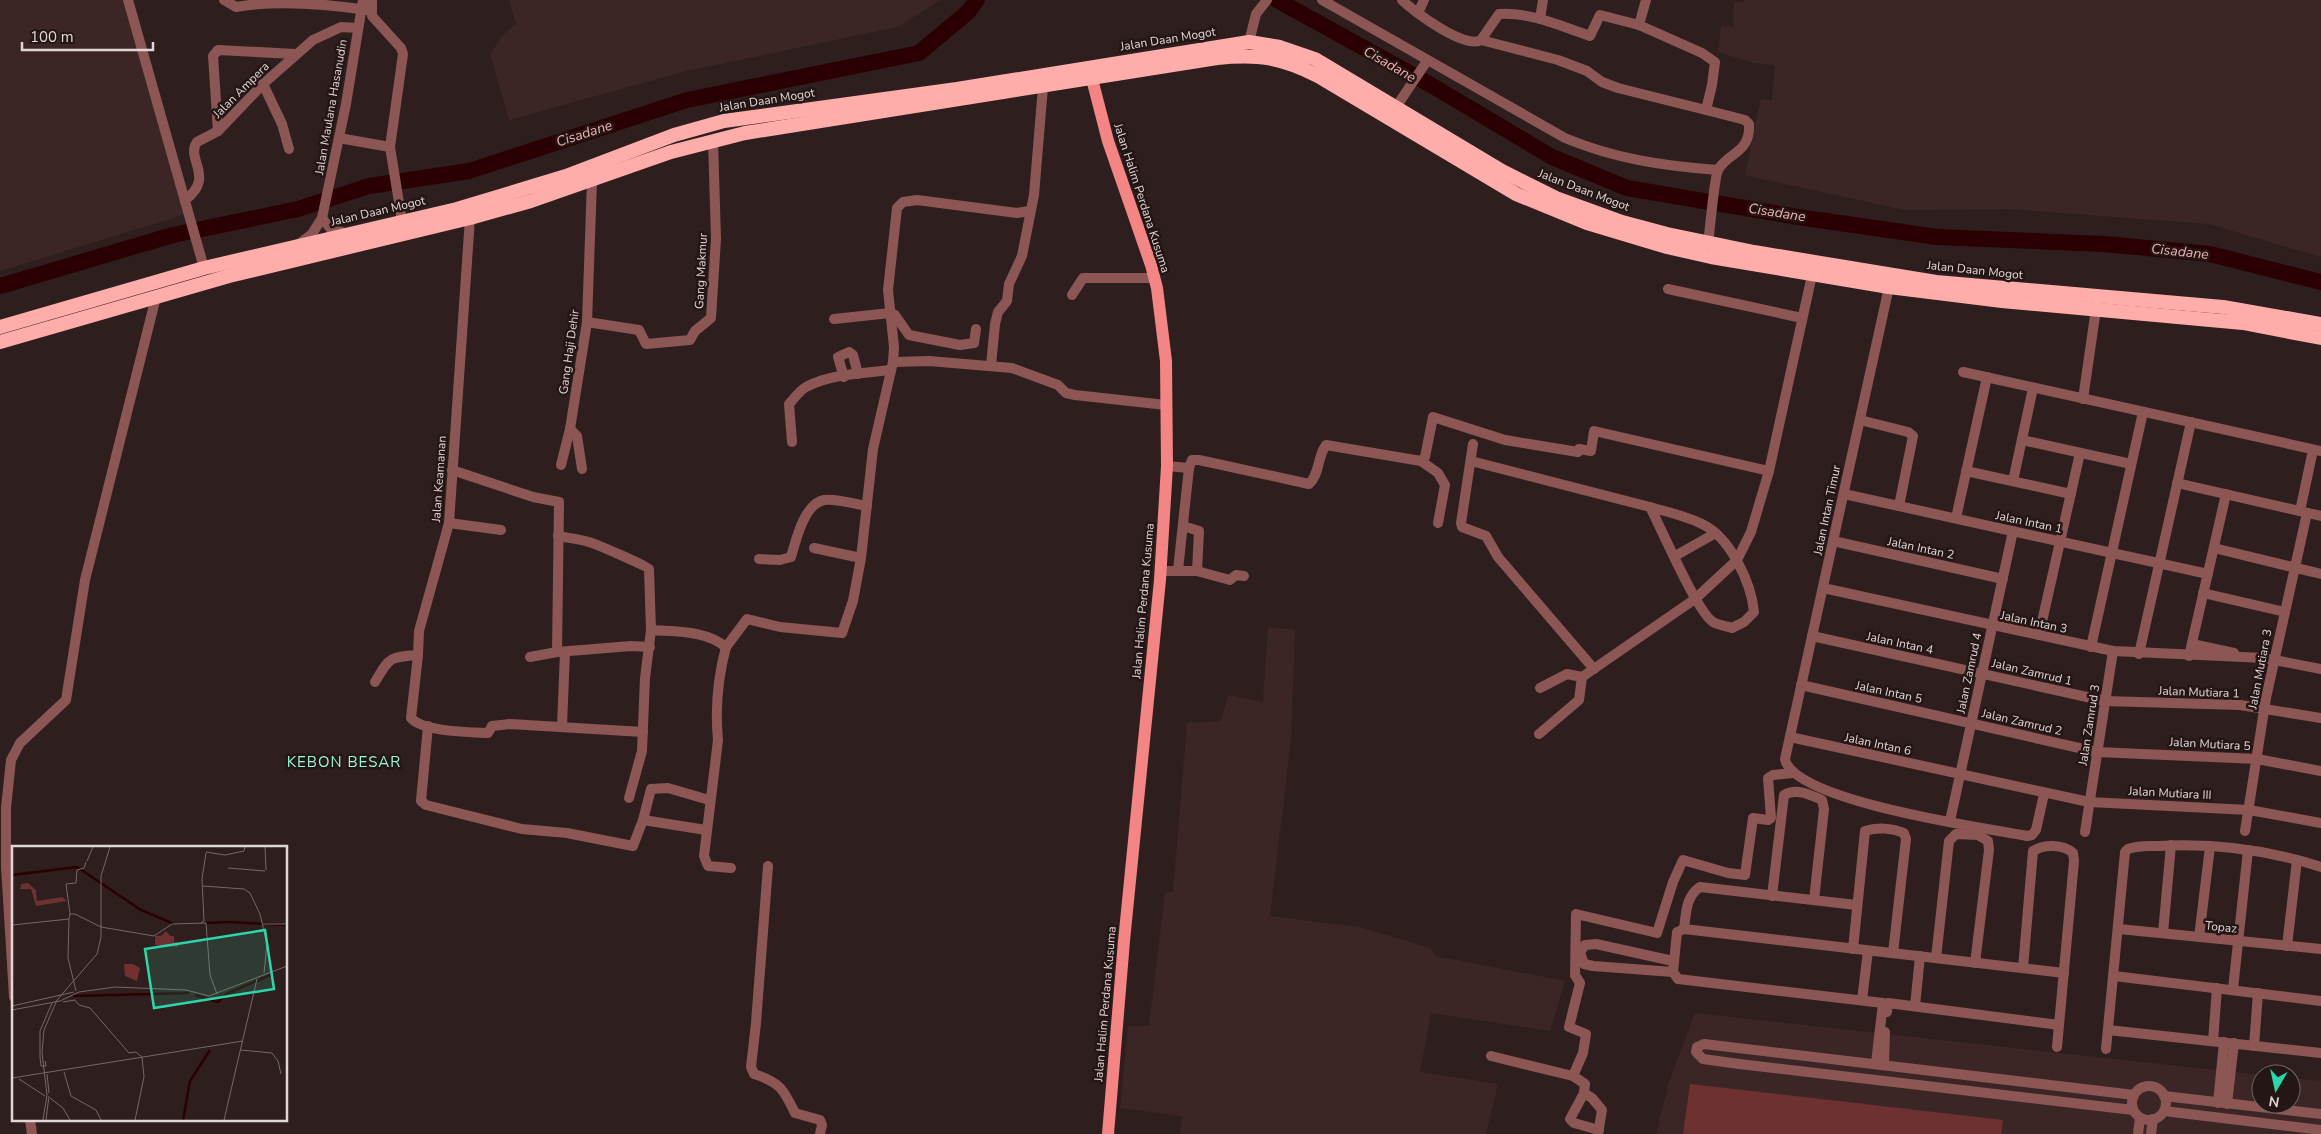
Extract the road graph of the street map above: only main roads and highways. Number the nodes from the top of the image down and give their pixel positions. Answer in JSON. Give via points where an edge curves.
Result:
{"nodes":[{"id":1,"x":1092,"y":79,"type":"junction"},
{"id":2,"x":747,"y":116,"type":"junction"},
{"id":3,"x":750,"y":132,"type":"junction"},
{"id":4,"x":1519,"y":188,"type":"junction"},
{"id":5,"x":2321,"y":324,"type":"edge"},
{"id":6,"x":0,"y":327,"type":"edge"},
{"id":7,"x":2321,"y":338,"type":"edge"},
{"id":8,"x":0,"y":342,"type":"edge"},
{"id":9,"x":1108,"y":1134,"type":"edge"}],
"edges":[{"from":1,"to":3,"type":"highway","name":"Jalan Daan Mogot"},
{"from":1,"to":4,"type":"highway","name":"Jalan Daan Mogot","via":[[1218,58],[1273,57],[1318,76]]},
{"from":1,"to":9,"type":"main road","name":"Jalan Halim Perdana Kusuma","via":[[1108,141],[1154,278],[1166,361],[1167,466],[1161,571]]},
{"from":2,"to":3,"type":"highway"},
{"from":2,"to":4,"type":"highway","name":"Jalan Daan Mogot","via":[[957,89],[1249,42],[1280,46],[1315,59],[1400,102]]},
{"from":2,"to":6,"type":"highway","name":"Jalan Daan Mogot","via":[[674,135],[535,186],[401,215],[347,234],[204,268]]},
{"from":3,"to":8,"type":"highway","name":"Jalan Daan Mogot","via":[[671,152],[531,201],[250,271]]},
{"from":4,"to":5,"type":"highway","name":"Jalan Daan Mogot","via":[[1622,222],[1936,282],[2223,307]]},
{"from":4,"to":7,"type":"highway","name":"Jalan Daan Mogot","via":[[1595,226],[1667,247],[1812,275],[1953,296],[2243,323]]}]}
